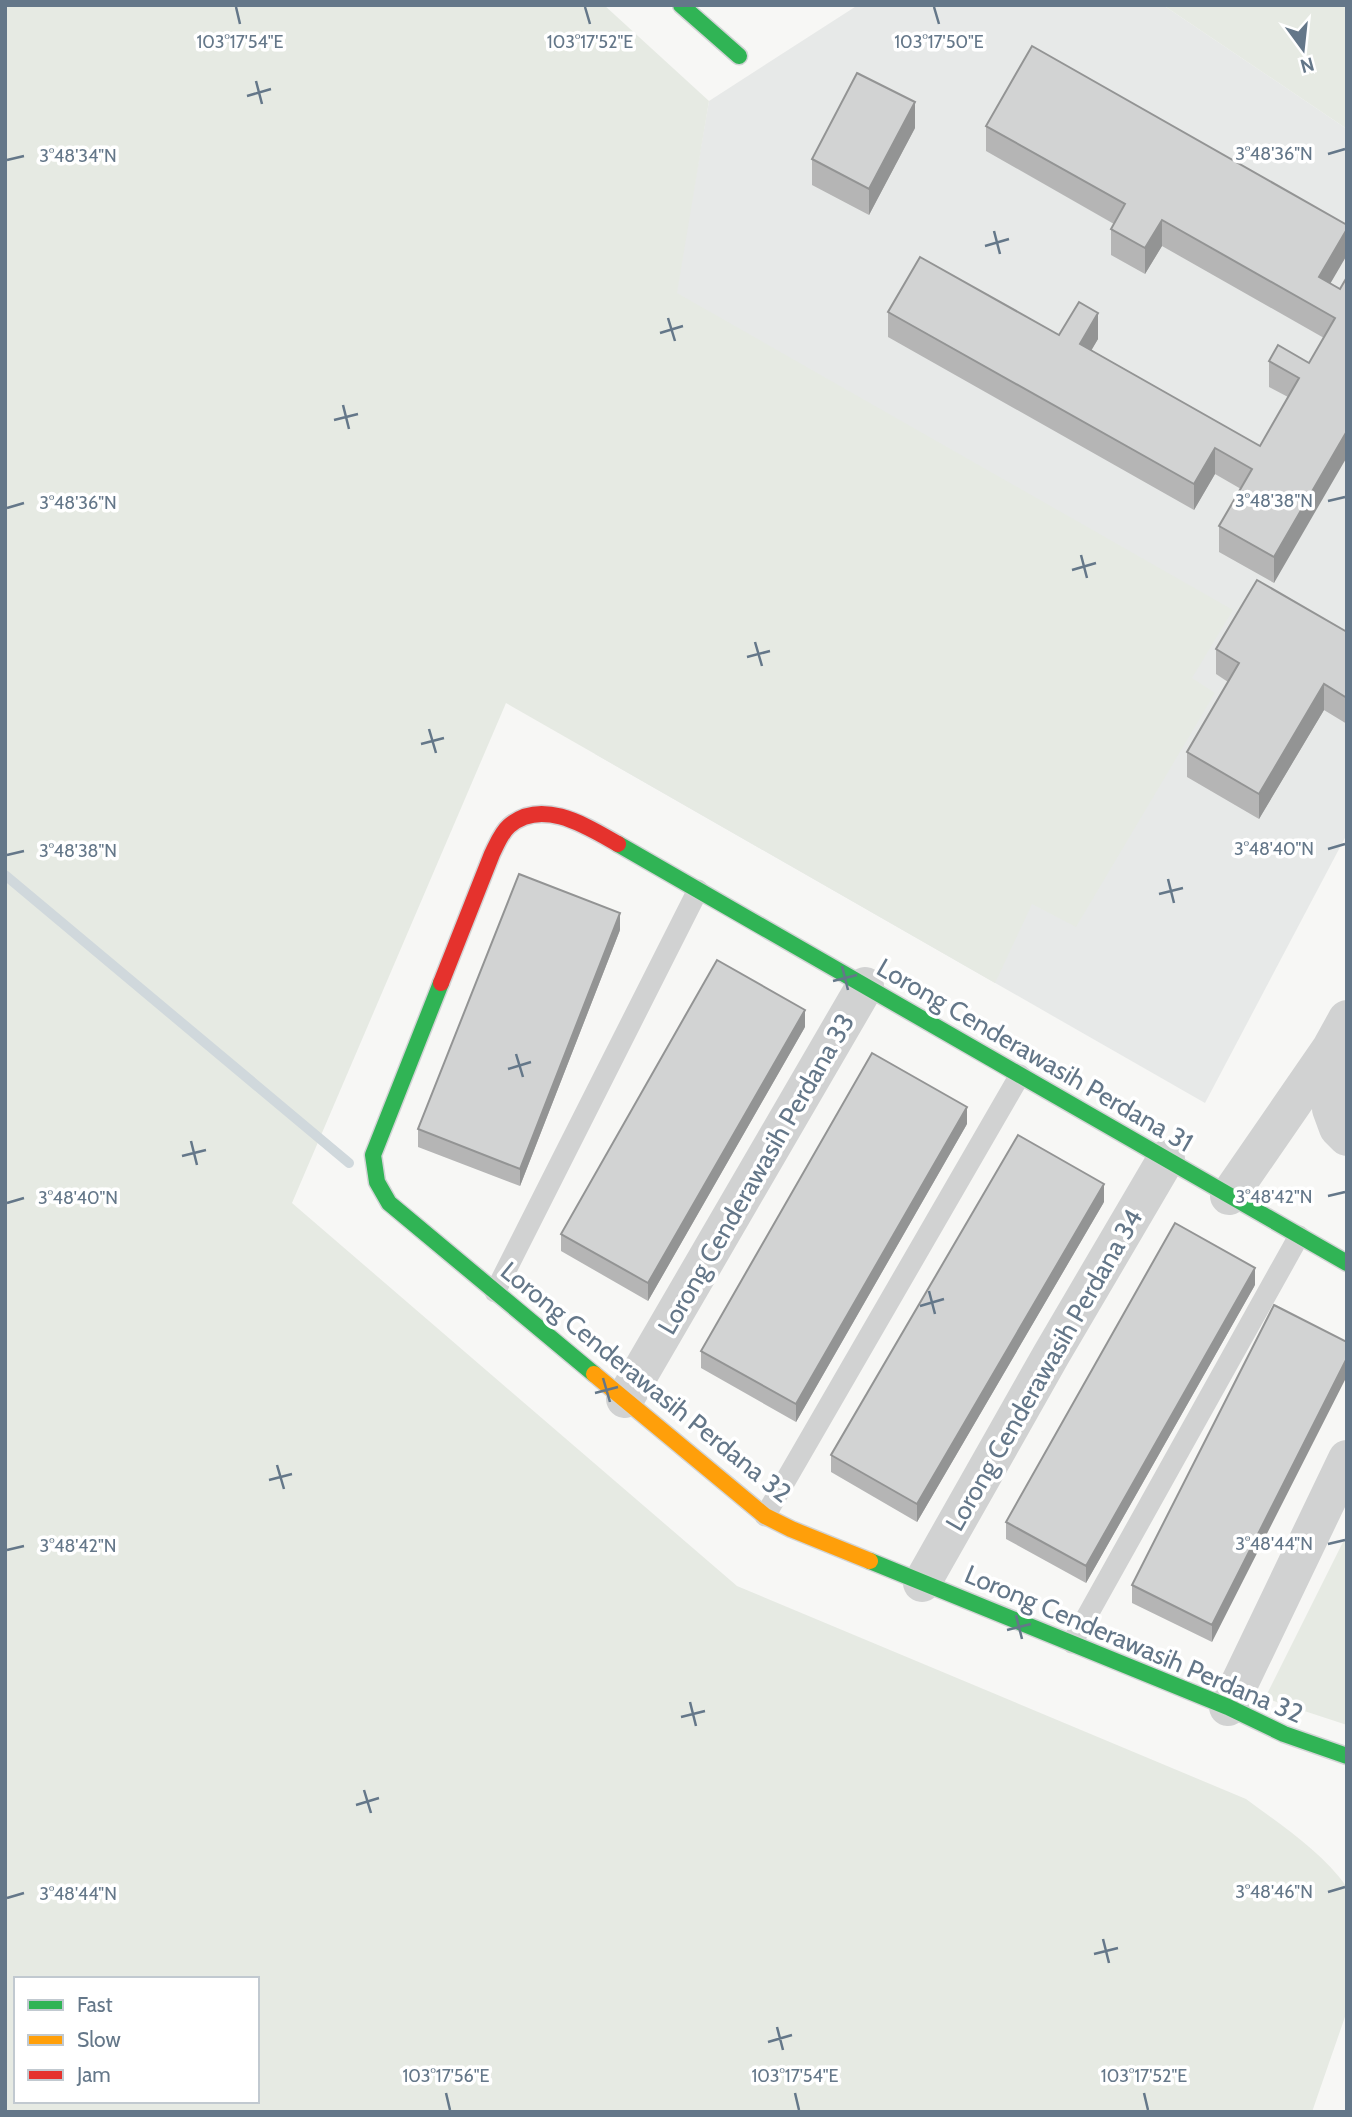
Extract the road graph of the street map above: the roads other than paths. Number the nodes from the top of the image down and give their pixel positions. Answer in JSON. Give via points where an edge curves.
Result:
{"nodes":[{"id":1,"x":681,"y":5,"type":"edge"},
{"id":2,"x":739,"y":56,"type":"dead end"},
{"id":3,"x":590,"y":828,"type":"joint"},
{"id":4,"x":698,"y":890,"type":"junction"},
{"id":5,"x":865,"y":986,"type":"junction"},
{"id":6,"x":1339,"y":1034,"type":"edge"},
{"id":7,"x":1020,"y":1075,"type":"junction"},
{"id":8,"x":1347,"y":1137,"type":"edge"},
{"id":9,"x":1166,"y":1159,"type":"junction"},
{"id":10,"x":1230,"y":1196,"type":"junction"},
{"id":11,"x":1299,"y":1236,"type":"junction"},
{"id":12,"x":1347,"y":1263,"type":"edge"},
{"id":13,"x":495,"y":1292,"type":"junction"},
{"id":14,"x":625,"y":1399,"type":"junction"},
{"id":15,"x":1347,"y":1460,"type":"edge"},
{"id":16,"x":765,"y":1516,"type":"junction"},
{"id":17,"x":922,"y":1583,"type":"junction"},
{"id":18,"x":1072,"y":1643,"type":"junction"},
{"id":19,"x":1228,"y":1707,"type":"junction"},
{"id":20,"x":1284,"y":1734,"type":"junction"},
{"id":21,"x":1347,"y":1756,"type":"edge"},
{"id":22,"x":1347,"y":1769,"type":"edge"}],
"edges":[{"from":1,"to":2,"type":"street"},
{"from":3,"to":4,"type":"street","name":"Lorong Cenderawasih Perdana 31"},
{"from":3,"to":13,"type":"street","name":"Lorong Cenderawasih Perdana 32","via":[[551,814],[530,815],[511,824],[502,835],[373,1155],[377,1182],[389,1203]]},
{"from":4,"to":5,"type":"street","name":"Lorong Cenderawasih Perdana 31"},
{"from":4,"to":13,"type":"lane"},
{"from":5,"to":7,"type":"street","name":"Lorong Cenderawasih Perdana 31"},
{"from":5,"to":14,"type":"street","name":"Lorong Cenderawasih Perdana 33"},
{"from":6,"to":8,"type":"street","via":[[1331,1109]]},
{"from":6,"to":10,"type":"street"},
{"from":7,"to":9,"type":"street","name":"Lorong Cenderawasih Perdana 31"},
{"from":7,"to":16,"type":"lane"},
{"from":9,"to":10,"type":"street","name":"Lorong Cenderawasih Perdana 31"},
{"from":9,"to":17,"type":"street","name":"Lorong Cenderawasih Perdana 34"},
{"from":10,"to":11,"type":"street","name":"Lorong Cenderawasih Perdana 31"},
{"from":11,"to":12,"type":"street","name":"Lorong Cenderawasih Perdana 31"},
{"from":11,"to":18,"type":"lane"},
{"from":13,"to":14,"type":"street","name":"Lorong Cenderawasih Perdana 32"},
{"from":14,"to":16,"type":"street","name":"Lorong Cenderawasih Perdana 32"},
{"from":15,"to":19,"type":"street"},
{"from":16,"to":17,"type":"street","name":"Lorong Cenderawasih Perdana 32"},
{"from":17,"to":18,"type":"street","name":"Lorong Cenderawasih Perdana 32"},
{"from":18,"to":19,"type":"street","name":"Lorong Cenderawasih Perdana 32"},
{"from":19,"to":20,"type":"street","name":"Lorong Cenderawasih Perdana 32"},
{"from":20,"to":21,"type":"street","name":"Lorong Cenderawasih Perdana 32"},
{"from":20,"to":22,"type":"street"}]}
